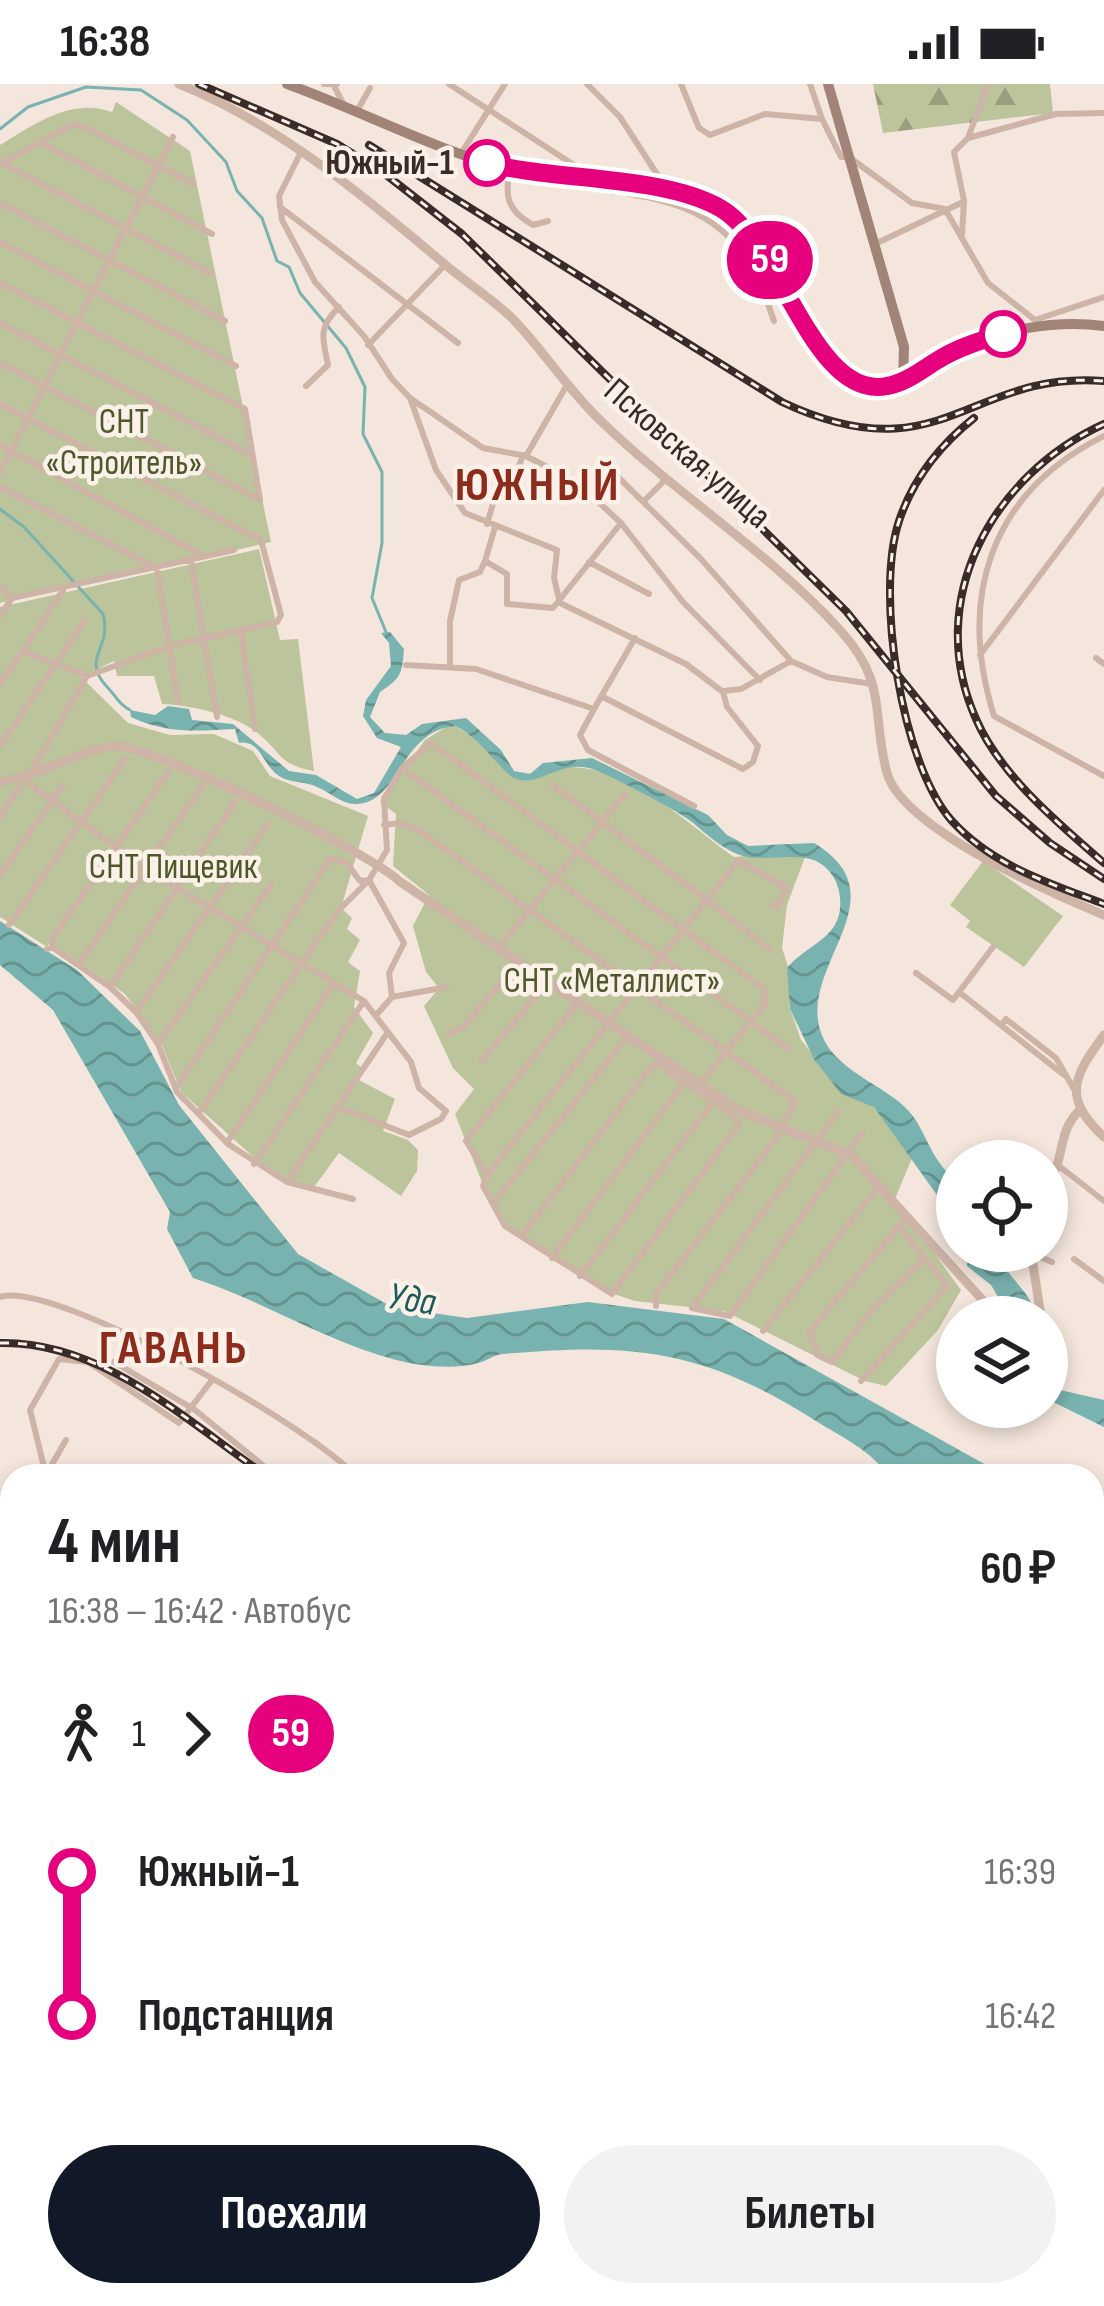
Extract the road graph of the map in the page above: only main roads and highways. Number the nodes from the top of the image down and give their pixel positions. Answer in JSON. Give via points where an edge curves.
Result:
{"nodes":[{"id":1,"x":287,"y":84,"type":"edge"},
{"id":2,"x":828,"y":84,"type":"edge"},
{"id":3,"x":1104,"y":326,"type":"edge"},
{"id":4,"x":904,"y":347,"type":"junction"},
{"id":5,"x":938,"y":359,"type":"junction"},
{"id":6,"x":903,"y":381,"type":"junction"}],
"edges":[{"from":1,"to":6,"type":"main road","via":[[511,170],[652,182],[751,232],[831,364],[866,386]]},
{"from":2,"to":4,"type":"main road"},
{"from":3,"to":5,"type":"main road","via":[[1003,334]]},
{"from":4,"to":5,"type":"main road"},
{"from":4,"to":6,"type":"main road"},
{"from":5,"to":6,"type":"main road"}]}
